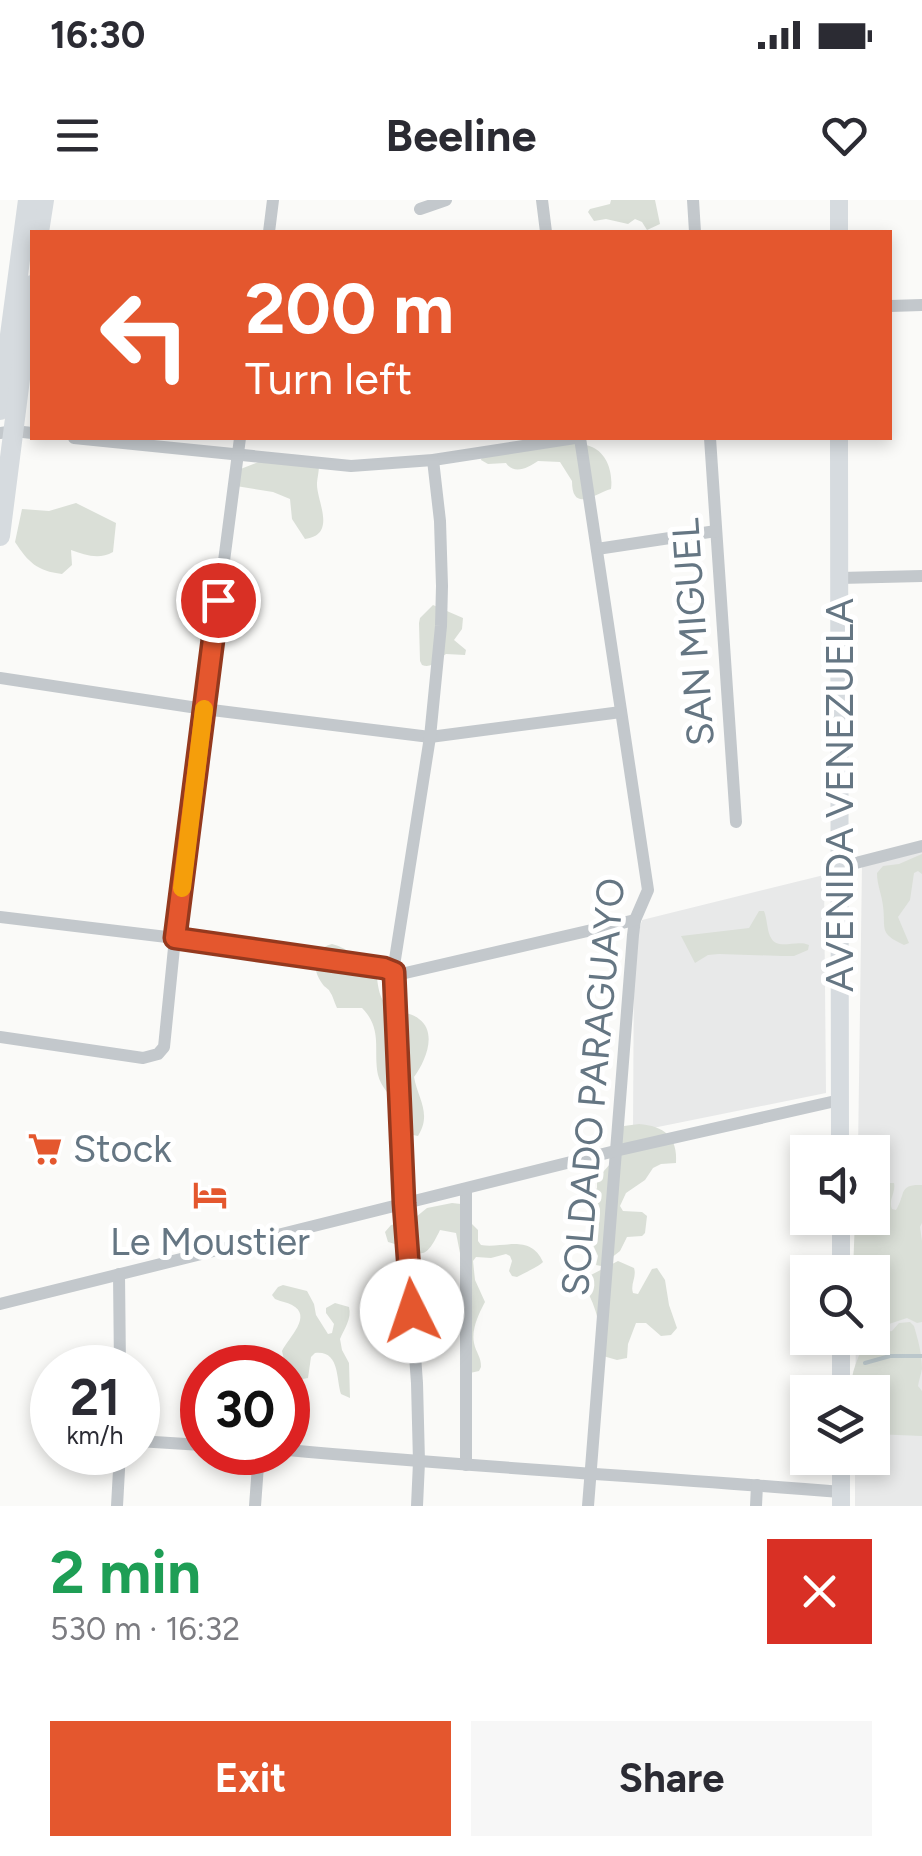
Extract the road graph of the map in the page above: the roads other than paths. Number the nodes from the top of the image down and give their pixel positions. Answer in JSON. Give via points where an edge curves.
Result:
{"nodes":[{"id":1,"x":28,"y":200,"type":"edge"},
{"id":2,"x":44,"y":200,"type":"edge"},
{"id":3,"x":274,"y":200,"type":"edge"},
{"id":4,"x":446,"y":200,"type":"edge"},
{"id":5,"x":542,"y":200,"type":"edge"},
{"id":6,"x":693,"y":200,"type":"edge"},
{"id":7,"x":839,"y":200,"type":"edge"},
{"id":8,"x":420,"y":209,"type":"dead end"},
{"id":9,"x":39,"y":230,"type":"edge"},
{"id":10,"x":269,"y":230,"type":"edge"},
{"id":11,"x":546,"y":230,"type":"edge"},
{"id":12,"x":695,"y":230,"type":"edge"},
{"id":13,"x":839,"y":230,"type":"edge"},
{"id":14,"x":30,"y":302,"type":"edge"},
{"id":15,"x":922,"y":305,"type":"edge"},
{"id":16,"x":892,"y":306,"type":"edge"},
{"id":17,"x":0,"y":410,"type":"edge"},
{"id":18,"x":15,"y":432,"type":"edge"},
{"id":19,"x":94,"y":440,"type":"edge"},
{"id":20,"x":240,"y":440,"type":"edge"},
{"id":21,"x":564,"y":440,"type":"edge"},
{"id":22,"x":577,"y":440,"type":"edge"},
{"id":23,"x":710,"y":440,"type":"edge"},
{"id":24,"x":840,"y":440,"type":"edge"},
{"id":25,"x":238,"y":454,"type":"junction"},
{"id":26,"x":433,"y":460,"type":"junction"},
{"id":27,"x":716,"y":531,"type":"junction"},
{"id":28,"x":0,"y":536,"type":"edge"},
{"id":29,"x":597,"y":549,"type":"junction"},
{"id":30,"x":922,"y":576,"type":"edge"},
{"id":31,"x":840,"y":578,"type":"junction"},
{"id":32,"x":0,"y":678,"type":"edge"},
{"id":33,"x":204,"y":709,"type":"junction"},
{"id":34,"x":621,"y":712,"type":"junction"},
{"id":35,"x":430,"y":737,"type":"junction"},
{"id":36,"x":736,"y":822,"type":"dead end"},
{"id":37,"x":922,"y":846,"type":"edge"},
{"id":38,"x":840,"y":867,"type":"junction"},
{"id":39,"x":0,"y":917,"type":"edge"},
{"id":40,"x":635,"y":920,"type":"junction"},
{"id":41,"x":175,"y":938,"type":"junction"},
{"id":42,"x":394,"y":972,"type":"junction"},
{"id":43,"x":0,"y":1037,"type":"edge"},
{"id":44,"x":840,"y":1100,"type":"junction"},
{"id":45,"x":840,"y":1135,"type":"edge"},
{"id":46,"x":614,"y":1152,"type":"junction"},
{"id":47,"x":466,"y":1189,"type":"junction"},
{"id":48,"x":404,"y":1203,"type":"junction"},
{"id":49,"x":119,"y":1274,"type":"junction"},
{"id":50,"x":0,"y":1304,"type":"edge"},
{"id":51,"x":120,"y":1345,"type":"edge"},
{"id":52,"x":310,"y":1452,"type":"edge"},
{"id":53,"x":420,"y":1462,"type":"junction"},
{"id":54,"x":466,"y":1465,"type":"junction"},
{"id":55,"x":590,"y":1472,"type":"junction"},
{"id":56,"x":119,"y":1475,"type":"edge"},
{"id":57,"x":257,"y":1475,"type":"edge"},
{"id":58,"x":757,"y":1485,"type":"junction"},
{"id":59,"x":841,"y":1499,"type":"edge"},
{"id":60,"x":118,"y":1506,"type":"edge"},
{"id":61,"x":255,"y":1506,"type":"edge"},
{"id":62,"x":417,"y":1506,"type":"edge"},
{"id":63,"x":588,"y":1506,"type":"edge"},
{"id":64,"x":756,"y":1506,"type":"edge"}],
"edges":[{"from":1,"to":17,"type":"main road"},
{"from":2,"to":9,"type":"main road"},
{"from":3,"to":10,"type":"street"},
{"from":4,"to":8,"type":"street"},
{"from":5,"to":11,"type":"street"},
{"from":6,"to":12,"type":"street"},
{"from":7,"to":13,"type":"main road"},
{"from":14,"to":18,"type":"main road"},
{"from":15,"to":16,"type":"street"},
{"from":18,"to":28,"type":"main road"},
{"from":19,"to":25,"type":"street"},
{"from":20,"to":25,"type":"street"},
{"from":21,"to":26,"type":"street"},
{"from":22,"to":29,"type":"street","name":"SOLDADO PARAGUAYO"},
{"from":23,"to":27,"type":"street","name":"SAN MIGUEL"},
{"from":24,"to":31,"type":"main road","name":"AVENIDA VENEZUELA"},
{"from":25,"to":26,"type":"street","via":[[338,466]]},
{"from":25,"to":33,"type":"street"},
{"from":26,"to":35,"type":"street","via":[[442,606]]},
{"from":27,"to":29,"type":"street"},
{"from":27,"to":36,"type":"street","name":"SAN MIGUEL"},
{"from":29,"to":34,"type":"street","name":"SOLDADO PARAGUAYO"},
{"from":30,"to":31,"type":"street"},
{"from":31,"to":38,"type":"main road","name":"AVENIDA VENEZUELA"},
{"from":32,"to":33,"type":"street"},
{"from":33,"to":35,"type":"street"},
{"from":33,"to":41,"type":"street"},
{"from":34,"to":35,"type":"street"},
{"from":34,"to":40,"type":"street","name":"SOLDADO PARAGUAYO","via":[[648,890]]},
{"from":35,"to":42,"type":"street"},
{"from":37,"to":38,"type":"street"},
{"from":38,"to":44,"type":"main road","name":"AVENIDA VENEZUELA"},
{"from":39,"to":41,"type":"street"},
{"from":40,"to":42,"type":"street"},
{"from":40,"to":46,"type":"street","name":"SOLDADO PARAGUAYO"},
{"from":41,"to":42,"type":"street"},
{"from":41,"to":43,"type":"street","via":[[161,1052],[143,1058]]},
{"from":42,"to":48,"type":"street"},
{"from":44,"to":45,"type":"main road","name":"AVENIDA VENEZUELA"},
{"from":44,"to":46,"type":"street"},
{"from":46,"to":47,"type":"street"},
{"from":46,"to":55,"type":"street","name":"SOLDADO PARAGUAYO"},
{"from":47,"to":48,"type":"street"},
{"from":47,"to":54,"type":"street"},
{"from":48,"to":49,"type":"street"},
{"from":48,"to":53,"type":"street"},
{"from":49,"to":50,"type":"street"},
{"from":49,"to":51,"type":"street"},
{"from":52,"to":53,"type":"street"},
{"from":53,"to":54,"type":"street"},
{"from":53,"to":62,"type":"street"},
{"from":54,"to":55,"type":"street"},
{"from":55,"to":58,"type":"street"},
{"from":55,"to":63,"type":"street","name":"SOLDADO PARAGUAYO"},
{"from":56,"to":60,"type":"street"},
{"from":57,"to":61,"type":"street"},
{"from":58,"to":59,"type":"street"},
{"from":58,"to":64,"type":"street"}]}
